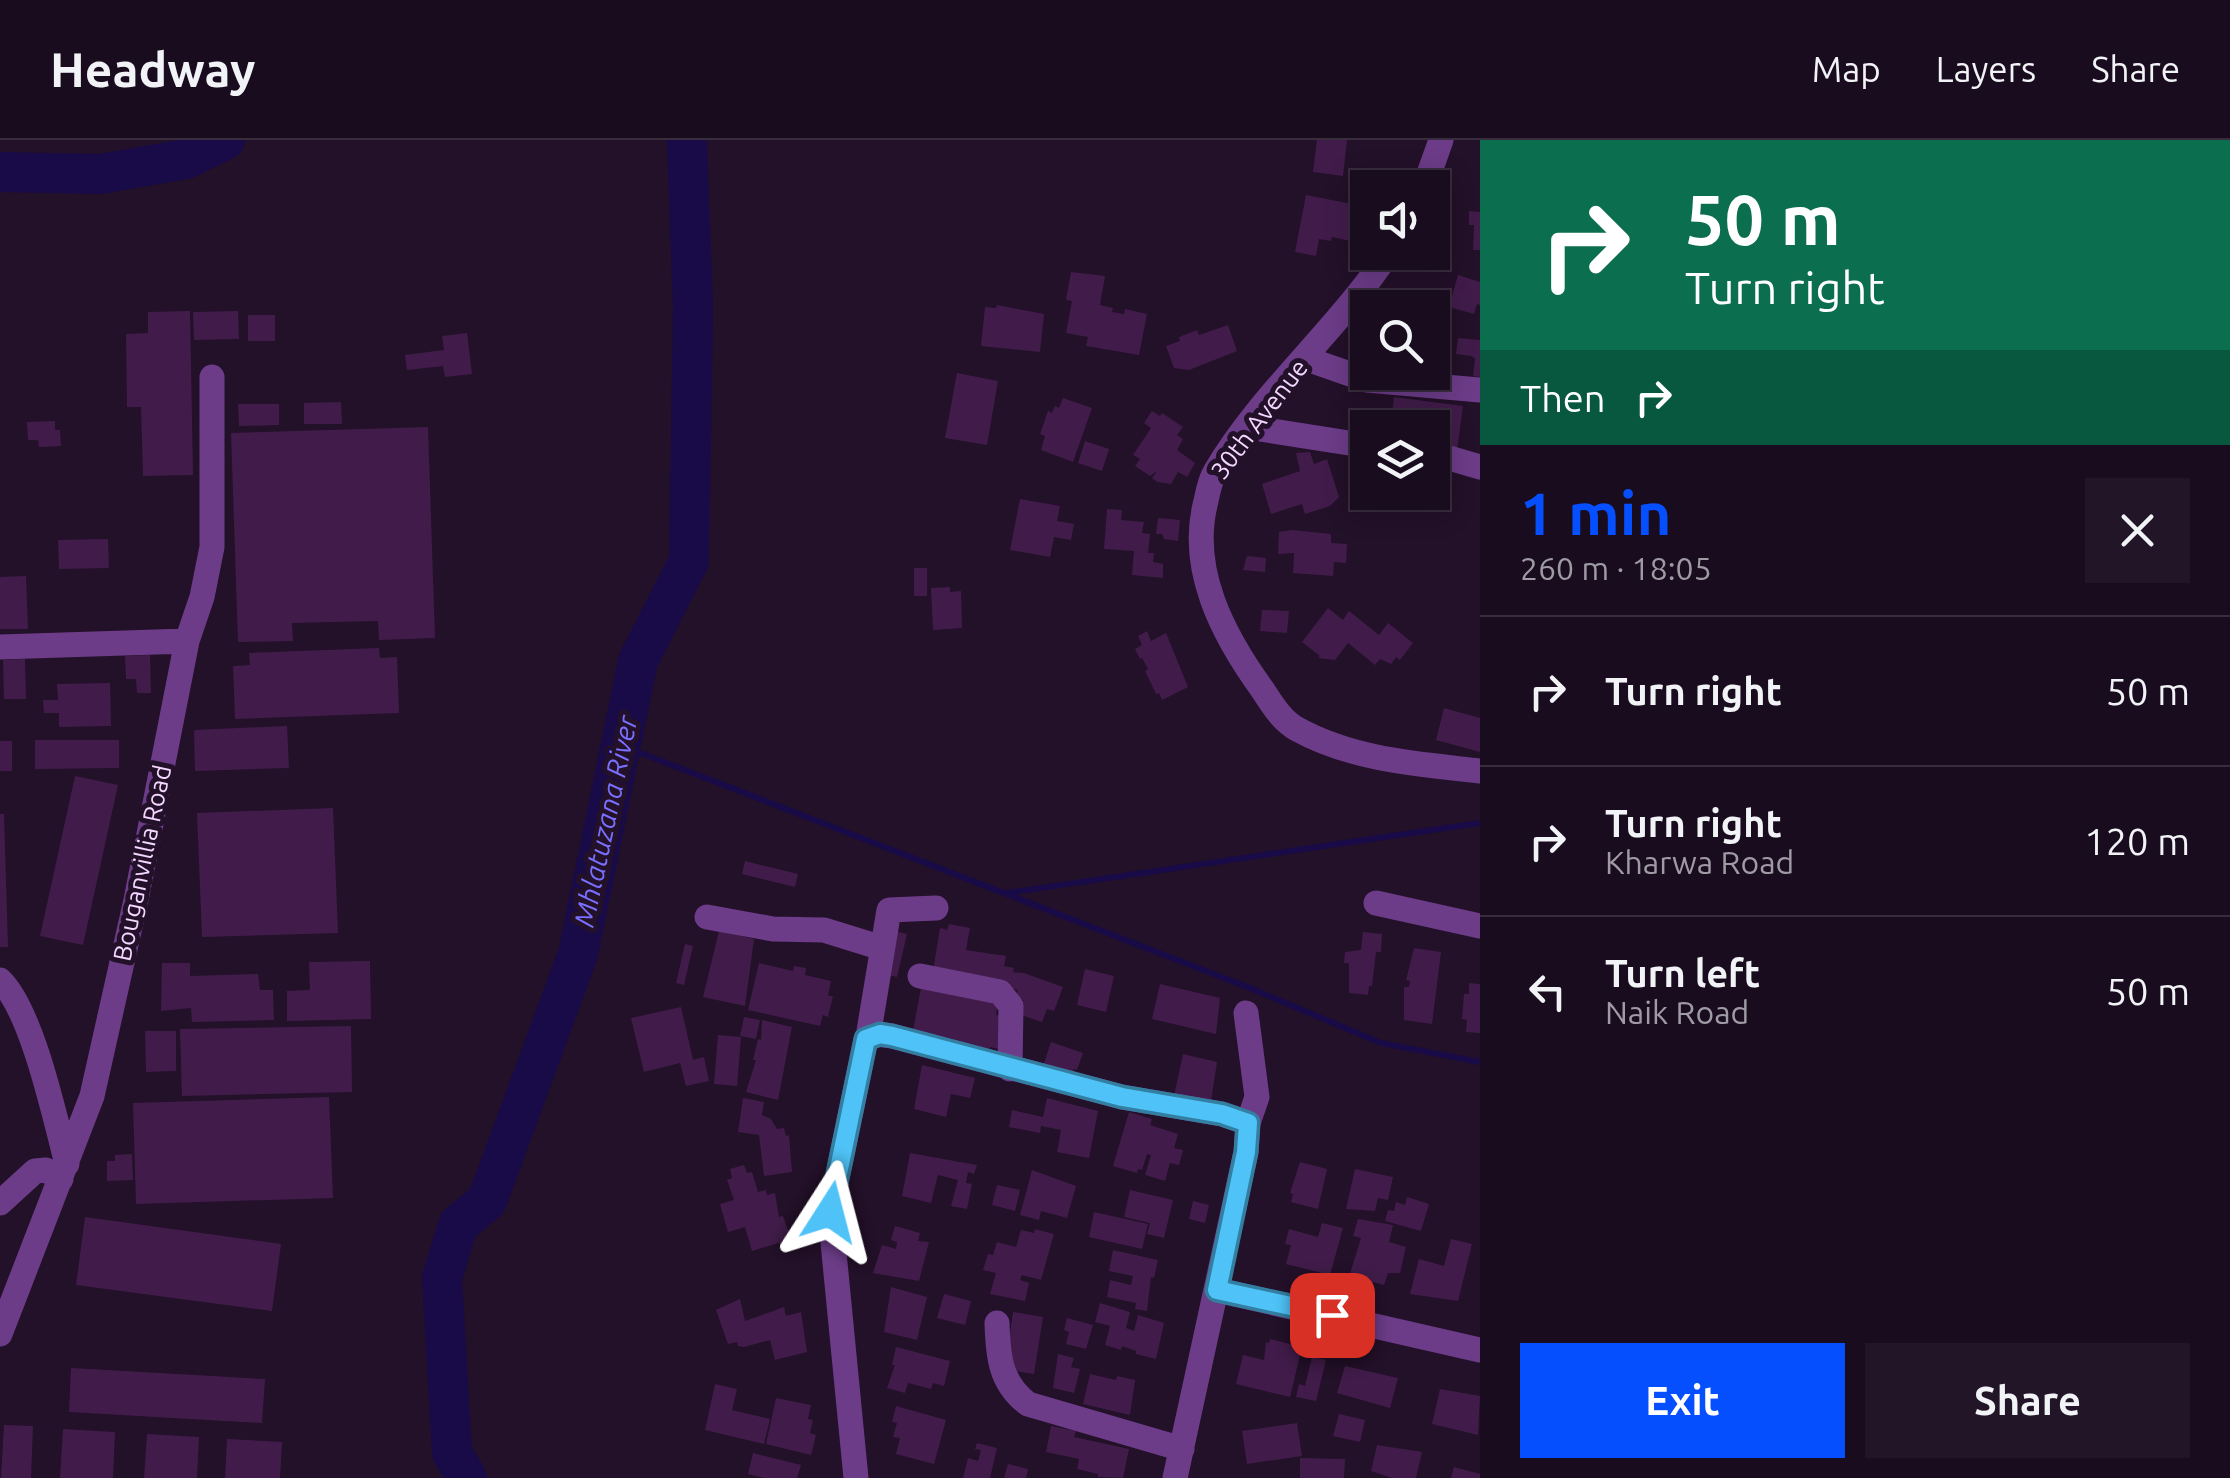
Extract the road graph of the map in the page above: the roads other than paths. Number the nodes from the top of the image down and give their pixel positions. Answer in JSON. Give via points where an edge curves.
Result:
{"nodes":[{"id":1,"x":1440,"y":140,"type":"edge"},
{"id":2,"x":1430,"y":170,"type":"edge"},
{"id":3,"x":1375,"y":270,"type":"edge"},
{"id":4,"x":1304,"y":358,"type":"junction"},
{"id":5,"x":212,"y":377,"type":"dead end"},
{"id":6,"x":1480,"y":390,"type":"edge"},
{"id":7,"x":1247,"y":427,"type":"junction"},
{"id":8,"x":1350,"y":443,"type":"edge"},
{"id":9,"x":1450,"y":458,"type":"edge"},
{"id":10,"x":1480,"y":466,"type":"edge"},
{"id":11,"x":187,"y":641,"type":"junction"},
{"id":12,"x":0,"y":646,"type":"edge"},
{"id":13,"x":1480,"y":772,"type":"edge"},
{"id":14,"x":1376,"y":904,"type":"dead end"},
{"id":15,"x":936,"y":908,"type":"dead end"},
{"id":16,"x":707,"y":917,"type":"dead end"},
{"id":17,"x":1480,"y":926,"type":"edge"},
{"id":18,"x":882,"y":948,"type":"junction"},
{"id":19,"x":920,"y":976,"type":"dead end"},
{"id":20,"x":0,"y":980,"type":"edge"},
{"id":21,"x":1246,"y":1013,"type":"dead end"},
{"id":22,"x":866,"y":1043,"type":"junction"},
{"id":23,"x":1010,"y":1068,"type":"junction"},
{"id":24,"x":1248,"y":1123,"type":"junction"},
{"id":25,"x":64,"y":1171,"type":"junction"},
{"id":26,"x":0,"y":1203,"type":"edge"},
{"id":27,"x":1217,"y":1290,"type":"junction"},
{"id":28,"x":997,"y":1323,"type":"dead end"},
{"id":29,"x":0,"y":1334,"type":"edge"},
{"id":30,"x":1480,"y":1350,"type":"edge"},
{"id":31,"x":1182,"y":1449,"type":"junction"},
{"id":32,"x":856,"y":1478,"type":"edge"},
{"id":33,"x":1175,"y":1478,"type":"edge"}],
"edges":[{"from":1,"to":2,"type":"street"},
{"from":3,"to":4,"type":"street","name":"30th Avenue"},
{"from":4,"to":6,"type":"street","via":[[1367,380]]},
{"from":4,"to":7,"type":"street","name":"30th Avenue"},
{"from":5,"to":11,"type":"street","name":"Bouganvillia Road","via":[[212,547]]},
{"from":7,"to":8,"type":"street"},
{"from":7,"to":13,"type":"street","name":"30th Avenue","via":[[1212,475],[1199,550],[1227,634],[1279,713],[1296,728],[1374,758]]},
{"from":9,"to":10,"type":"street"},
{"from":11,"to":12,"type":"street"},
{"from":11,"to":25,"type":"street","name":"Bouganvillia Road","via":[[96,1078]]},
{"from":14,"to":17,"type":"street"},
{"from":15,"to":18,"type":"street","via":[[890,910]]},
{"from":16,"to":18,"type":"street","via":[[773,930],[824,930]]},
{"from":18,"to":22,"type":"street"},
{"from":19,"to":23,"type":"street","via":[[1007,997]]},
{"from":20,"to":25,"type":"street","via":[[16,999],[26,1028]]},
{"from":21,"to":24,"type":"street","via":[[1257,1097]]},
{"from":22,"to":23,"type":"street","via":[[880,1034],[892,1036]]},
{"from":22,"to":32,"type":"street","via":[[830,1212]]},
{"from":23,"to":24,"type":"street"},
{"from":24,"to":27,"type":"street"},
{"from":25,"to":26,"type":"street","via":[[35,1170]]},
{"from":25,"to":29,"type":"street","name":"Bouganvillia Road"},
{"from":27,"to":30,"type":"street"},
{"from":27,"to":31,"type":"street"},
{"from":28,"to":31,"type":"street","via":[[1000,1366],[1028,1404]]},
{"from":31,"to":33,"type":"street"}]}
